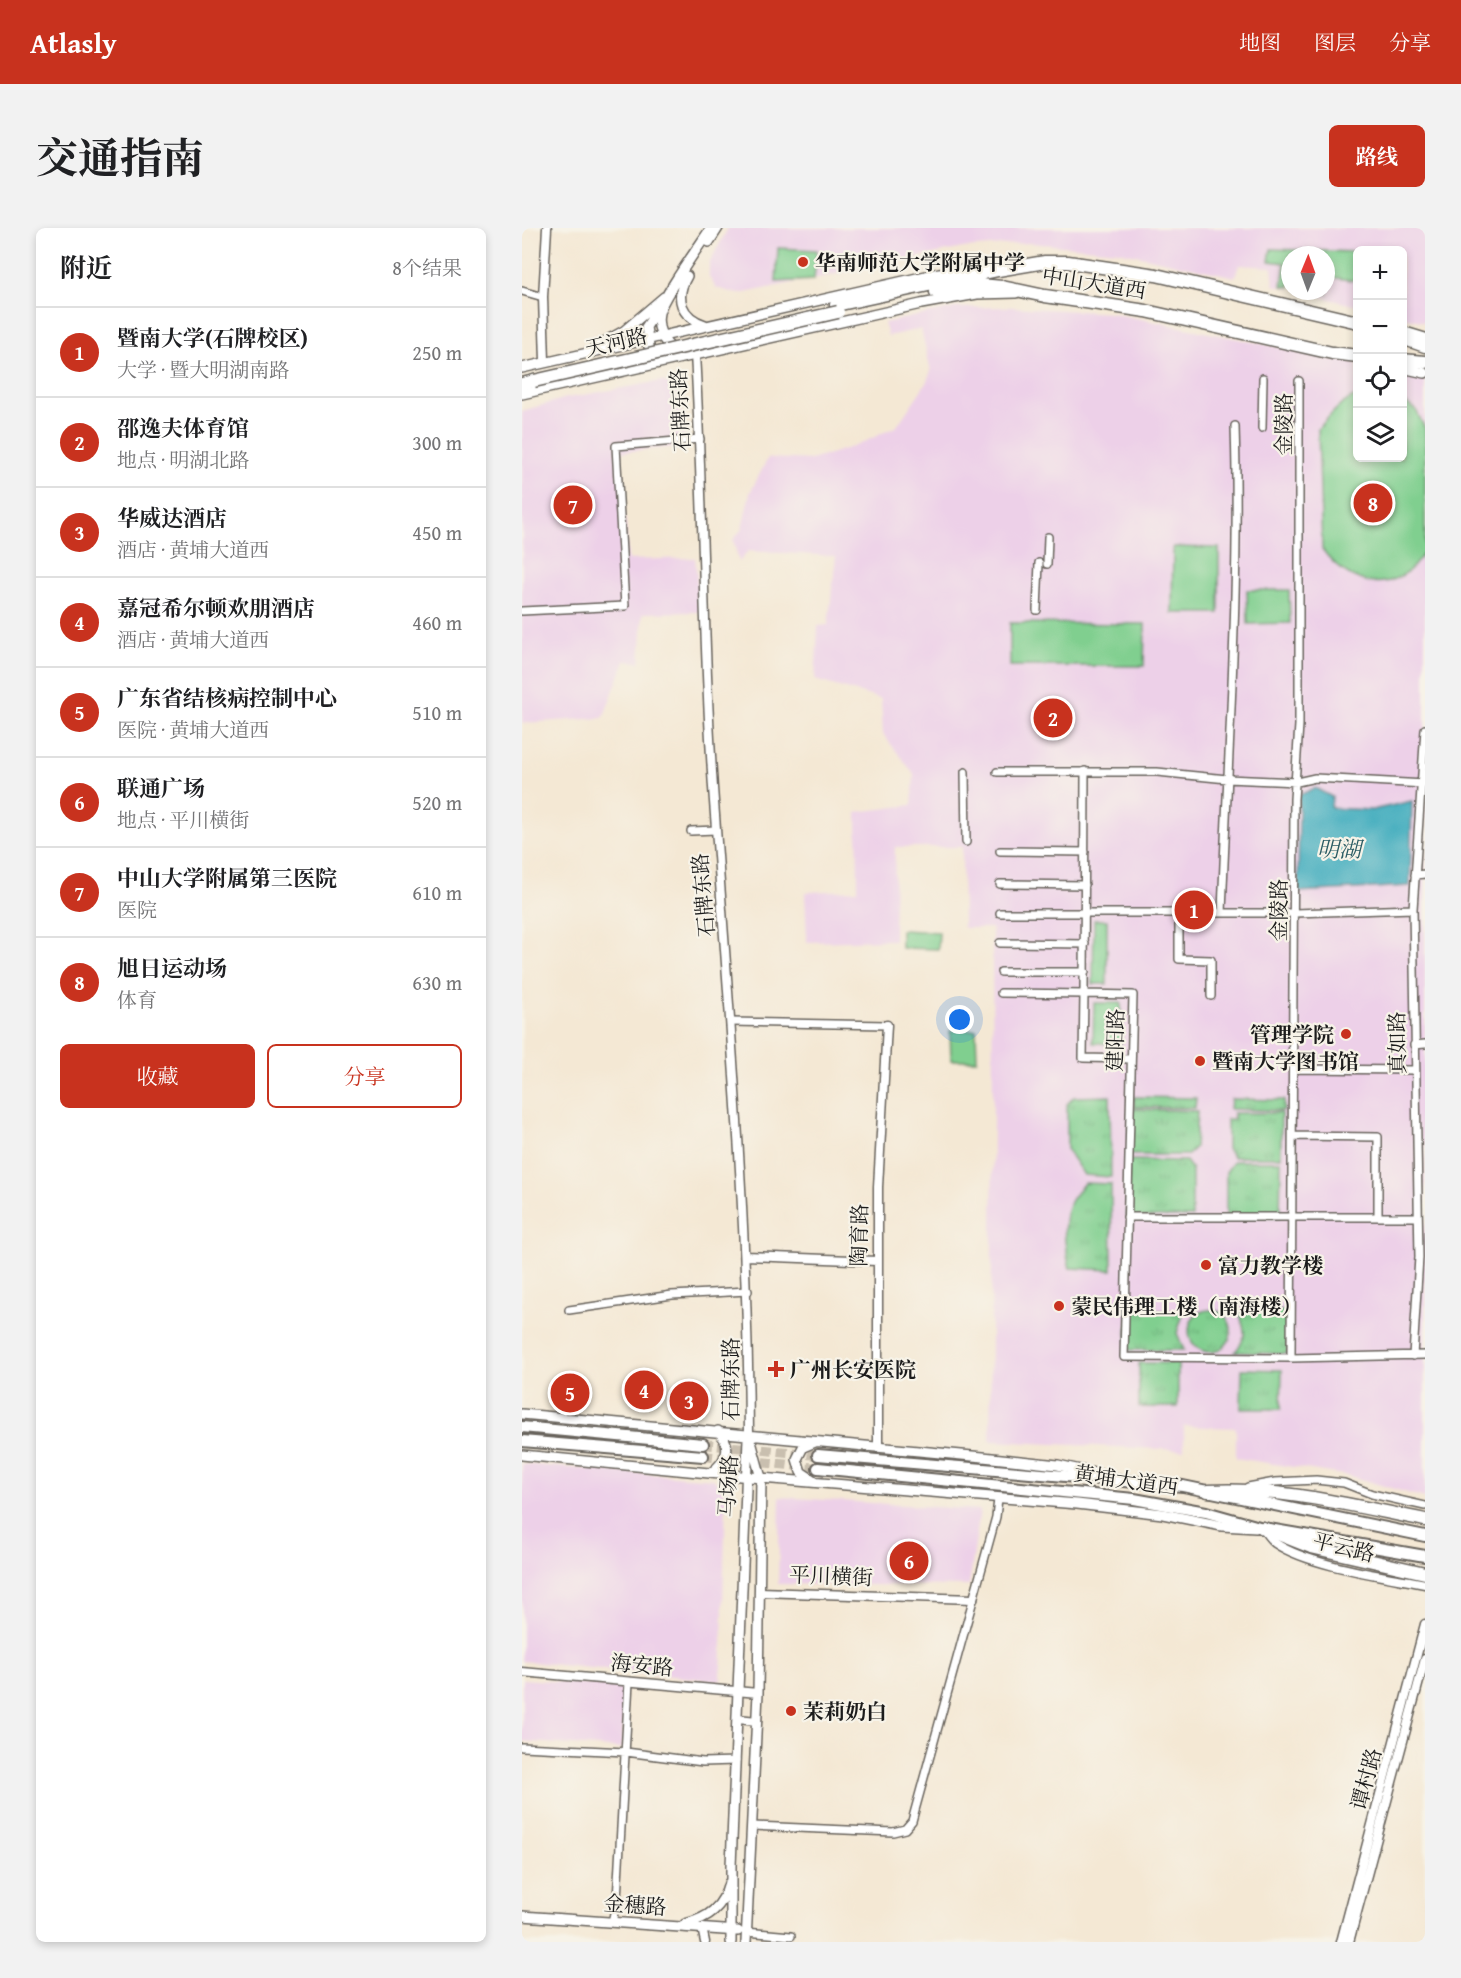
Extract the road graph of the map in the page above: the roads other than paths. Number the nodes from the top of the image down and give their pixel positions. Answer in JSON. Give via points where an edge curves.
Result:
{"nodes":[{"id":1,"x":547,"y":228,"type":"edge"},
{"id":2,"x":711,"y":228,"type":"edge"},
{"id":3,"x":718,"y":228,"type":"edge"},
{"id":4,"x":1029,"y":265,"type":"junction"},
{"id":5,"x":522,"y":291,"type":"edge"},
{"id":6,"x":670,"y":292,"type":"junction"},
{"id":7,"x":1030,"y":293,"type":"junction"},
{"id":8,"x":543,"y":297,"type":"junction"},
{"id":9,"x":837,"y":309,"type":"junction"},
{"id":10,"x":747,"y":316,"type":"junction"},
{"id":11,"x":1353,"y":319,"type":"edge"},
{"id":12,"x":705,"y":325,"type":"junction"},
{"id":13,"x":1407,"y":333,"type":"edge"},
{"id":14,"x":662,"y":335,"type":"junction"},
{"id":15,"x":718,"y":336,"type":"joint"},
{"id":16,"x":646,"y":338,"type":"junction"},
{"id":17,"x":1425,"y":338,"type":"edge"},
{"id":18,"x":1407,"y":340,"type":"edge"},
{"id":19,"x":753,"y":341,"type":"junction"},
{"id":20,"x":1425,"y":346,"type":"edge"},
{"id":21,"x":598,"y":349,"type":"junction"},
{"id":22,"x":586,"y":352,"type":"junction"},
{"id":23,"x":695,"y":354,"type":"junction"},
{"id":24,"x":1353,"y":356,"type":"edge"},
{"id":25,"x":1407,"y":360,"type":"edge"},
{"id":26,"x":545,"y":362,"type":"junction"},
{"id":27,"x":1425,"y":362,"type":"edge"},
{"id":28,"x":653,"y":364,"type":"junction"},
{"id":29,"x":1407,"y":369,"type":"edge"},
{"id":30,"x":1425,"y":373,"type":"edge"},
{"id":31,"x":602,"y":375,"type":"junction"},
{"id":32,"x":526,"y":376,"type":"edge"},
{"id":33,"x":1263,"y":378,"type":"dead end"},
{"id":34,"x":1299,"y":381,"type":"dead end"},
{"id":35,"x":522,"y":394,"type":"edge"},
{"id":36,"x":1235,"y":426,"type":"dead end"},
{"id":37,"x":1262,"y":428,"type":"dead end"},
{"id":38,"x":700,"y":439,"type":"junction"},
{"id":39,"x":1047,"y":537,"type":"dead end"},
{"id":40,"x":522,"y":610,"type":"edge"},
{"id":41,"x":1037,"y":610,"type":"dead end"},
{"id":42,"x":1425,"y":729,"type":"edge"},
{"id":43,"x":1085,"y":771,"type":"junction"},
{"id":44,"x":965,"y":772,"type":"dead end"},
{"id":45,"x":998,"y":772,"type":"dead end"},
{"id":46,"x":1227,"y":779,"type":"junction"},
{"id":47,"x":1297,"y":782,"type":"junction"},
{"id":48,"x":1424,"y":784,"type":"edge"},
{"id":49,"x":716,"y":830,"type":"junction"},
{"id":50,"x":691,"y":831,"type":"dead end"},
{"id":51,"x":966,"y":843,"type":"dead end"},
{"id":52,"x":1000,"y":851,"type":"dead end"},
{"id":53,"x":1085,"y":852,"type":"junction"},
{"id":54,"x":1425,"y":874,"type":"edge"},
{"id":55,"x":1415,"y":875,"type":"junction"},
{"id":56,"x":1000,"y":884,"type":"dead end"},
{"id":57,"x":1085,"y":885,"type":"junction"},
{"id":58,"x":1413,"y":909,"type":"junction"},
{"id":59,"x":1084,"y":913,"type":"junction"},
{"id":60,"x":1222,"y":913,"type":"junction"},
{"id":61,"x":1295,"y":913,"type":"junction"},
{"id":62,"x":1000,"y":914,"type":"dead end"},
{"id":63,"x":1179,"y":914,"type":"junction"},
{"id":64,"x":1000,"y":943,"type":"dead end"},
{"id":65,"x":1085,"y":944,"type":"junction"},
{"id":66,"x":1001,"y":972,"type":"dead end"},
{"id":67,"x":1085,"y":972,"type":"junction"},
{"id":68,"x":1001,"y":993,"type":"dead end"},
{"id":69,"x":1084,"y":994,"type":"junction"},
{"id":70,"x":1211,"y":996,"type":"dead end"},
{"id":71,"x":731,"y":1022,"type":"junction"},
{"id":72,"x":887,"y":1024,"type":"joint"},
{"id":73,"x":1425,"y":1044,"type":"edge"},
{"id":74,"x":1414,"y":1045,"type":"junction"},
{"id":75,"x":1131,"y":1059,"type":"junction"},
{"id":76,"x":1294,"y":1070,"type":"junction"},
{"id":77,"x":1415,"y":1070,"type":"junction"},
{"id":78,"x":1293,"y":1136,"type":"junction"},
{"id":79,"x":1127,"y":1217,"type":"junction"},
{"id":80,"x":1292,"y":1217,"type":"junction"},
{"id":81,"x":1378,"y":1217,"type":"junction"},
{"id":82,"x":1418,"y":1217,"type":"junction"},
{"id":83,"x":746,"y":1256,"type":"junction"},
{"id":84,"x":877,"y":1261,"type":"junction"},
{"id":85,"x":748,"y":1291,"type":"junction"},
{"id":86,"x":569,"y":1310,"type":"dead end"},
{"id":87,"x":1425,"y":1355,"type":"edge"},
{"id":88,"x":1413,"y":1356,"type":"junction"},
{"id":89,"x":1291,"y":1358,"type":"junction"},
{"id":90,"x":522,"y":1414,"type":"edge"},
{"id":91,"x":522,"y":1427,"type":"edge"},
{"id":92,"x":718,"y":1431,"type":"junction"},
{"id":93,"x":749,"y":1434,"type":"junction"},
{"id":94,"x":522,"y":1441,"type":"edge"},
{"id":95,"x":820,"y":1441,"type":"junction"},
{"id":96,"x":703,"y":1444,"type":"tunnel mouth"},
{"id":97,"x":878,"y":1446,"type":"junction"},
{"id":98,"x":522,"y":1455,"type":"edge"},
{"id":99,"x":818,"y":1455,"type":"tunnel mouth"},
{"id":100,"x":703,"y":1456,"type":"tunnel mouth"},
{"id":101,"x":818,"y":1468,"type":"tunnel mouth"},
{"id":102,"x":711,"y":1473,"type":"junction"},
{"id":103,"x":745,"y":1476,"type":"junction"},
{"id":104,"x":761,"y":1478,"type":"junction"},
{"id":105,"x":1128,"y":1480,"type":"junction"},
{"id":106,"x":1327,"y":1481,"type":"junction"},
{"id":107,"x":819,"y":1483,"type":"junction"},
{"id":108,"x":1234,"y":1490,"type":"junction"},
{"id":109,"x":1208,"y":1491,"type":"junction"},
{"id":110,"x":998,"y":1499,"type":"junction"},
{"id":111,"x":1322,"y":1499,"type":"junction"},
{"id":112,"x":1425,"y":1506,"type":"edge"},
{"id":113,"x":1425,"y":1520,"type":"edge"},
{"id":114,"x":1263,"y":1528,"type":"junction"},
{"id":115,"x":1425,"y":1536,"type":"edge"},
{"id":116,"x":1425,"y":1556,"type":"edge"},
{"id":117,"x":1425,"y":1573,"type":"edge"},
{"id":118,"x":1425,"y":1584,"type":"edge"},
{"id":119,"x":760,"y":1592,"type":"junction"},
{"id":120,"x":974,"y":1599,"type":"junction"},
{"id":121,"x":1425,"y":1624,"type":"edge"},
{"id":122,"x":1425,"y":1659,"type":"edge"},
{"id":123,"x":522,"y":1672,"type":"edge"},
{"id":124,"x":629,"y":1682,"type":"junction"},
{"id":125,"x":739,"y":1692,"type":"junction"},
{"id":126,"x":758,"y":1693,"type":"junction"},
{"id":127,"x":738,"y":1719,"type":"junction"},
{"id":128,"x":757,"y":1721,"type":"junction"},
{"id":129,"x":522,"y":1747,"type":"edge"},
{"id":130,"x":626,"y":1752,"type":"junction"},
{"id":131,"x":736,"y":1761,"type":"junction"},
{"id":132,"x":752,"y":1826,"type":"junction"},
{"id":133,"x":732,"y":1875,"type":"junction"},
{"id":134,"x":732,"y":1891,"type":"junction"},
{"id":135,"x":749,"y":1892,"type":"junction"},
{"id":136,"x":522,"y":1916,"type":"edge"},
{"id":137,"x":612,"y":1922,"type":"junction"},
{"id":138,"x":676,"y":1926,"type":"junction"},
{"id":139,"x":702,"y":1928,"type":"junction"},
{"id":140,"x":732,"y":1931,"type":"junction"},
{"id":141,"x":791,"y":1935,"type":"dead end"},
{"id":142,"x":746,"y":1937,"type":"edge"},
{"id":143,"x":705,"y":1942,"type":"edge"},
{"id":144,"x":731,"y":1942,"type":"edge"},
{"id":145,"x":1341,"y":1942,"type":"edge"},
{"id":146,"x":1349,"y":1942,"type":"edge"}],
"edges":[{"from":1,"to":8,"type":"street"},
{"from":2,"to":6,"type":"main road"},
{"from":3,"to":12,"type":"main road","via":[[686,278],[679,297],[690,318]]},
{"from":4,"to":9,"type":"highway","name":"中山大道西"},
{"from":4,"to":10,"type":"main road","via":[[992,265],[939,273]]},
{"from":4,"to":11,"type":"highway","name":"中山大道西","via":[[1054,261],[1111,267]]},
{"from":5,"to":8,"type":"street"},
{"from":6,"to":14,"type":"main road","via":[[659,312]]},
{"from":6,"to":16,"type":"main road","via":[[646,327]]},
{"from":6,"to":22,"type":"main road","via":[[624,331]]},
{"from":7,"to":9,"type":"highway","name":"中山大道西","via":[[972,286]]},
{"from":7,"to":19,"type":"main road","via":[[944,299]]},
{"from":7,"to":24,"type":"highway","name":"中山大道西","via":[[1126,307]]},
{"from":8,"to":26,"type":"street"},
{"from":9,"to":15,"type":"highway","name":"中山大道西"},
{"from":10,"to":12,"type":"main road"},
{"from":10,"to":19,"type":"main road","via":[[745,332]]},
{"from":12,"to":14,"type":"main road"},
{"from":13,"to":17,"type":"main road"},
{"from":14,"to":16,"type":"main road"},
{"from":14,"to":23,"type":"main road","via":[[671,349]]},
{"from":15,"to":32,"type":"highway","name":"天河路"},
{"from":16,"to":21,"type":"main road"},
{"from":16,"to":28,"type":"main road"},
{"from":18,"to":20,"type":"highway"},
{"from":19,"to":23,"type":"main road"},
{"from":21,"to":22,"type":"main road"},
{"from":21,"to":31,"type":"main road","via":[[604,363]]},
{"from":22,"to":26,"type":"main road"},
{"from":23,"to":28,"type":"main road"},
{"from":23,"to":38,"type":"street","name":"石牌东路"},
{"from":25,"to":27,"type":"highway"},
{"from":26,"to":32,"type":"main road"},
{"from":28,"to":31,"type":"main road"},
{"from":29,"to":30,"type":"main road"},
{"from":31,"to":35,"type":"main road"},
{"from":33,"to":37,"type":"street"},
{"from":34,"to":47,"type":"street","name":"金陵路"},
{"from":36,"to":46,"type":"street"},
{"from":38,"to":40,"type":"street","via":[[616,446],[625,606]]},
{"from":38,"to":49,"type":"street","name":"石牌东路"},
{"from":39,"to":41,"type":"street"},
{"from":42,"to":48,"type":"street","name":"真如路"},
{"from":43,"to":45,"type":"street"},
{"from":43,"to":46,"type":"street"},
{"from":43,"to":53,"type":"street","name":"建阳路"},
{"from":44,"to":51,"type":"street"},
{"from":46,"to":47,"type":"street"},
{"from":46,"to":60,"type":"street"},
{"from":47,"to":48,"type":"street","via":[[1315,778]]},
{"from":47,"to":61,"type":"street","name":"金陵路"},
{"from":48,"to":55,"type":"street","name":"真如路"},
{"from":49,"to":50,"type":"street"},
{"from":49,"to":71,"type":"street","name":"石牌东路"},
{"from":52,"to":53,"type":"street"},
{"from":53,"to":57,"type":"street","name":"建阳路"},
{"from":54,"to":55,"type":"street"},
{"from":55,"to":58,"type":"street","name":"真如路"},
{"from":56,"to":57,"type":"street"},
{"from":57,"to":59,"type":"street","name":"建阳路"},
{"from":58,"to":61,"type":"street"},
{"from":58,"to":74,"type":"street","name":"真如路"},
{"from":59,"to":62,"type":"street"},
{"from":59,"to":63,"type":"street"},
{"from":59,"to":65,"type":"street","name":"建阳路"},
{"from":60,"to":61,"type":"street"},
{"from":60,"to":63,"type":"street"},
{"from":61,"to":76,"type":"street","name":"金陵路"},
{"from":63,"to":70,"type":"street","via":[[1179,959],[1211,960]]},
{"from":64,"to":65,"type":"street"},
{"from":65,"to":67,"type":"street","name":"建阳路"},
{"from":66,"to":67,"type":"street"},
{"from":67,"to":69,"type":"street","name":"建阳路"},
{"from":68,"to":69,"type":"street"},
{"from":69,"to":75,"type":"street","via":[[1083,1058]]},
{"from":69,"to":75,"type":"street","name":"建阳路","via":[[1133,995]]},
{"from":71,"to":72,"type":"street"},
{"from":71,"to":83,"type":"street","name":"石牌东路"},
{"from":72,"to":84,"type":"street","name":"陶育路"},
{"from":73,"to":74,"type":"street"},
{"from":74,"to":77,"type":"street","name":"真如路"},
{"from":75,"to":79,"type":"street","name":"建阳路"},
{"from":76,"to":77,"type":"street"},
{"from":76,"to":78,"type":"street","name":"金陵路"},
{"from":77,"to":82,"type":"street","name":"真如路"},
{"from":78,"to":80,"type":"street","name":"金陵路"},
{"from":78,"to":81,"type":"street","via":[[1378,1137]]},
{"from":79,"to":80,"type":"street"},
{"from":79,"to":89,"type":"street","name":"建阳路","via":[[1124,1357]]},
{"from":80,"to":81,"type":"street"},
{"from":80,"to":89,"type":"street","name":"金陵路"},
{"from":81,"to":82,"type":"street"},
{"from":82,"to":88,"type":"street","name":"真如路"},
{"from":83,"to":84,"type":"street"},
{"from":83,"to":85,"type":"street","name":"石牌东路"},
{"from":84,"to":97,"type":"street","name":"陶育路"},
{"from":85,"to":86,"type":"street","via":[[672,1295]]},
{"from":85,"to":93,"type":"street","name":"石牌东路"},
{"from":87,"to":88,"type":"street"},
{"from":88,"to":89,"type":"street"},
{"from":90,"to":92,"type":"main road"},
{"from":91,"to":96,"type":"main road"},
{"from":92,"to":93,"type":"main road"},
{"from":92,"to":102,"type":"main road","via":[[728,1450],[724,1461]]},
{"from":93,"to":95,"type":"main road"},
{"from":93,"to":103,"type":"main road","name":"马场路"},
{"from":93,"to":104,"type":"main road","name":"马场路"},
{"from":94,"to":100,"type":"main road"},
{"from":95,"to":97,"type":"main road"},
{"from":95,"to":107,"type":"main road","via":[[803,1447],[797,1459],[801,1472]]},
{"from":97,"to":105,"type":"main road","via":[[1058,1465]]},
{"from":98,"to":102,"type":"main road"},
{"from":99,"to":105,"type":"main road","name":"黄埔大道西"},
{"from":101,"to":114,"type":"main road","name":"黄埔大道西","via":[[1134,1499],[1206,1512]]},
{"from":102,"to":103,"type":"main road"},
{"from":103,"to":104,"type":"main road"},
{"from":103,"to":125,"type":"main road","name":"马场路"},
{"from":104,"to":107,"type":"main road"},
{"from":104,"to":119,"type":"main road","name":"马场路"},
{"from":105,"to":109,"type":"main road","name":"黄埔大道西"},
{"from":106,"to":108,"type":"street","via":[[1275,1482]]},
{"from":106,"to":111,"type":"street","via":[[1318,1486]]},
{"from":106,"to":112,"type":"street"},
{"from":107,"to":110,"type":"main road"},
{"from":108,"to":109,"type":"highway"},
{"from":108,"to":111,"type":"highway"},
{"from":109,"to":115,"type":"main road","name":"黄埔大道西"},
{"from":110,"to":114,"type":"main road","via":[[1130,1509],[1232,1527]]},
{"from":110,"to":120,"type":"street"},
{"from":111,"to":113,"type":"highway"},
{"from":114,"to":116,"type":"main road","name":"黄埔大道西"},
{"from":114,"to":117,"type":"highway","via":[[1311,1547]]},
{"from":114,"to":118,"type":"street","name":"平云路","via":[[1272,1541],[1294,1552]]},
{"from":119,"to":120,"type":"street","name":"平川横街"},
{"from":119,"to":126,"type":"main road","name":"马场路"},
{"from":120,"to":132,"type":"street","via":[[917,1809],[905,1829],[893,1832]]},
{"from":121,"to":145,"type":"street","name":"谭村路"},
{"from":122,"to":146,"type":"street","name":"谭村路"},
{"from":123,"to":124,"type":"street","name":"海安路"},
{"from":124,"to":125,"type":"street","name":"海安路"},
{"from":124,"to":130,"type":"street"},
{"from":125,"to":126,"type":"street","name":"海安路"},
{"from":125,"to":127,"type":"main road","name":"马场路"},
{"from":126,"to":128,"type":"main road","name":"马场路"},
{"from":127,"to":128,"type":"street"},
{"from":127,"to":131,"type":"main road","name":"马场路"},
{"from":128,"to":132,"type":"main road","name":"马场路"},
{"from":129,"to":130,"type":"street"},
{"from":130,"to":131,"type":"street","via":[[703,1762]]},
{"from":130,"to":137,"type":"street","via":[[617,1900]]},
{"from":131,"to":133,"type":"main road","name":"马场路"},
{"from":132,"to":135,"type":"main road","name":"马场路"},
{"from":133,"to":134,"type":"main road","name":"马场路"},
{"from":133,"to":138,"type":"main road","via":[[723,1900],[714,1911]]},
{"from":134,"to":135,"type":"street"},
{"from":134,"to":140,"type":"main road","name":"马场路"},
{"from":135,"to":142,"type":"main road","name":"马场路"},
{"from":136,"to":137,"type":"main road","name":"金穗路"},
{"from":137,"to":138,"type":"main road","name":"金穗路"},
{"from":138,"to":139,"type":"main road","name":"金穗路"},
{"from":139,"to":140,"type":"main road","name":"金穗路"},
{"from":139,"to":143,"type":"street"},
{"from":140,"to":142,"type":"main road","name":"金穗路"},
{"from":140,"to":144,"type":"main road","name":"马场路"},
{"from":141,"to":142,"type":"street"}]}
